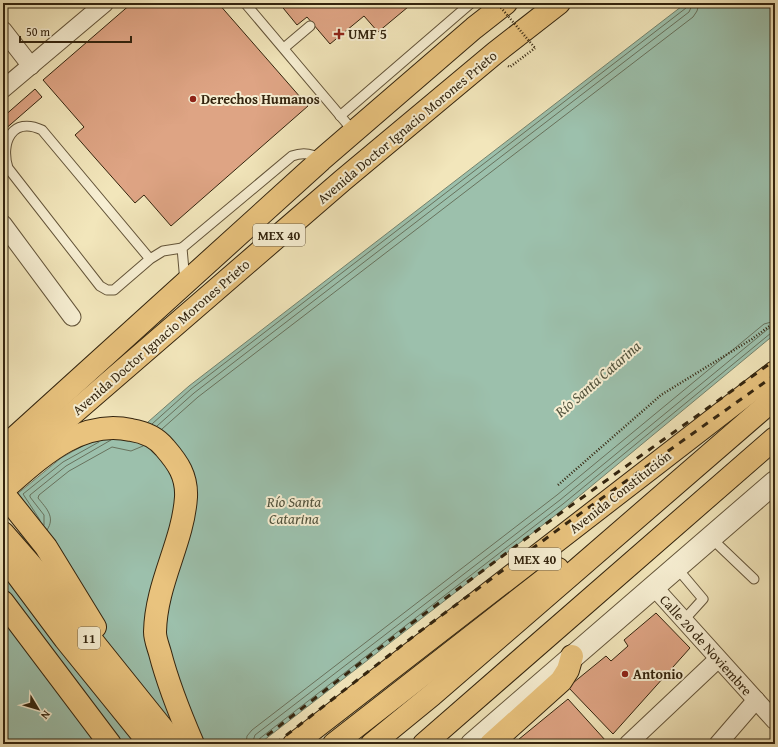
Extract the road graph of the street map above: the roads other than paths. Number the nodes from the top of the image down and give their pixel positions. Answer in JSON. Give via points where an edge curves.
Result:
{"nodes":[{"id":1,"x":105,"y":3,"type":"edge"},
{"id":2,"x":471,"y":3,"type":"edge"},
{"id":3,"x":506,"y":3,"type":"edge"},
{"id":4,"x":559,"y":3,"type":"edge"},
{"id":5,"x":250,"y":5,"type":"edge"},
{"id":6,"x":310,"y":26,"type":"dead end"},
{"id":7,"x":3,"y":30,"type":"edge"},
{"id":8,"x":284,"y":48,"type":"junction"},
{"id":9,"x":31,"y":66,"type":"junction"},
{"id":10,"x":3,"y":89,"type":"edge"},
{"id":11,"x":347,"y":124,"type":"junction"},
{"id":12,"x":321,"y":160,"type":"junction"},
{"id":13,"x":3,"y":224,"type":"edge"},
{"id":14,"x":182,"y":248,"type":"junction"},
{"id":15,"x":150,"y":259,"type":"junction"},
{"id":16,"x":186,"y":284,"type":"junction"},
{"id":17,"x":72,"y":317,"type":"dead end"},
{"id":18,"x":775,"y":372,"type":"edge"},
{"id":19,"x":775,"y":398,"type":"edge"},
{"id":20,"x":775,"y":438,"type":"edge"},
{"id":21,"x":6,"y":442,"type":"edge"},
{"id":22,"x":3,"y":474,"type":"edge"},
{"id":23,"x":775,"y":482,"type":"edge"},
{"id":24,"x":672,"y":486,"type":"junction"},
{"id":25,"x":3,"y":490,"type":"edge"},
{"id":26,"x":3,"y":493,"type":"edge"},
{"id":27,"x":3,"y":533,"type":"edge"},
{"id":28,"x":710,"y":537,"type":"junction"},
{"id":29,"x":3,"y":556,"type":"edge"},
{"id":30,"x":676,"y":567,"type":"junction"},
{"id":31,"x":754,"y":579,"type":"dead end"},
{"id":32,"x":653,"y":586,"type":"junction"},
{"id":33,"x":4,"y":605,"type":"edge"},
{"id":34,"x":684,"y":620,"type":"junction"},
{"id":35,"x":572,"y":656,"type":"joint"},
{"id":36,"x":718,"y":659,"type":"junction"},
{"id":37,"x":120,"y":676,"type":"junction"},
{"id":38,"x":756,"y":700,"type":"junction"},
{"id":39,"x":775,"y":721,"type":"edge"},
{"id":40,"x":492,"y":734,"type":"edge"},
{"id":41,"x":110,"y":744,"type":"edge"},
{"id":42,"x":150,"y":744,"type":"edge"},
{"id":43,"x":175,"y":744,"type":"edge"},
{"id":44,"x":193,"y":744,"type":"edge"},
{"id":45,"x":294,"y":744,"type":"edge"},
{"id":46,"x":334,"y":744,"type":"edge"},
{"id":47,"x":372,"y":744,"type":"edge"},
{"id":48,"x":424,"y":744,"type":"edge"},
{"id":49,"x":472,"y":744,"type":"edge"},
{"id":50,"x":628,"y":744,"type":"edge"},
{"id":51,"x":718,"y":744,"type":"edge"}],
"edges":[{"from":1,"to":9,"type":"street"},
{"from":2,"to":11,"type":"lane"},
{"from":3,"to":11,"type":"main road","name":"Avenida Doctor Ignacio Morones Prieto","number":"MEX 40"},
{"from":4,"to":22,"type":"main road","name":"Avenida Doctor Ignacio Morones Prieto","number":"MEX 40","via":[[343,180]]},
{"from":5,"to":8,"type":"lane"},
{"from":6,"to":8,"type":"lane"},
{"from":7,"to":9,"type":"street"},
{"from":8,"to":11,"type":"lane"},
{"from":9,"to":10,"type":"street"},
{"from":11,"to":12,"type":"main road","name":"Avenida Doctor Ignacio Morones Prieto","number":"MEX 40"},
{"from":12,"to":14,"type":"lane","via":[[306,153],[292,156]]},
{"from":12,"to":16,"type":"main road","name":"Avenida Doctor Ignacio Morones Prieto","number":"MEX 40"},
{"from":13,"to":17,"type":"street"},
{"from":14,"to":15,"type":"lane","via":[[163,251]]},
{"from":14,"to":16,"type":"lane"},
{"from":15,"to":15,"type":"lane","via":[[114,290],[100,286],[8,168],[5,152],[9,135],[18,127],[31,124],[42,130]]},
{"from":16,"to":21,"type":"main road","name":"Avenida Doctor Ignacio Morones Prieto","number":"MEX 40"},
{"from":18,"to":45,"type":"main road","name":"Avenida Constitución","number":"MEX 40"},
{"from":19,"to":24,"type":"main road","name":"Avenida Constitución"},
{"from":20,"to":48,"type":"main road"},
{"from":23,"to":28,"type":"street"},
{"from":24,"to":46,"type":"main road","via":[[535,585]]},
{"from":24,"to":47,"type":"main road","name":"Avenida Constitución"},
{"from":25,"to":44,"type":"main road","via":[[70,437],[105,427],[116,426],[144,432],[163,445],[177,462],[185,478],[186,496],[182,523],[159,597],[155,634],[165,673]]},
{"from":26,"to":37,"type":"main road","via":[[42,541],[67,579],[111,655]]},
{"from":27,"to":37,"type":"main road","number":"11"},
{"from":28,"to":30,"type":"street"},
{"from":28,"to":31,"type":"lane"},
{"from":29,"to":42,"type":"main road","via":[[65,639]]},
{"from":30,"to":32,"type":"street"},
{"from":30,"to":34,"type":"lane","via":[[703,599]]},
{"from":32,"to":34,"type":"street","name":"Calle 20 de Noviembre"},
{"from":32,"to":35,"type":"street"},
{"from":33,"to":41,"type":"main road"},
{"from":34,"to":36,"type":"street","name":"Calle 20 de Noviembre"},
{"from":35,"to":40,"type":"main road","via":[[561,681]]},
{"from":36,"to":38,"type":"street","name":"Calle 20 de Noviembre"},
{"from":36,"to":50,"type":"street"},
{"from":37,"to":43,"type":"main road","number":"11"},
{"from":38,"to":39,"type":"street","name":"Calle 20 de Noviembre"},
{"from":38,"to":51,"type":"street"},
{"from":40,"to":49,"type":"street"}]}
